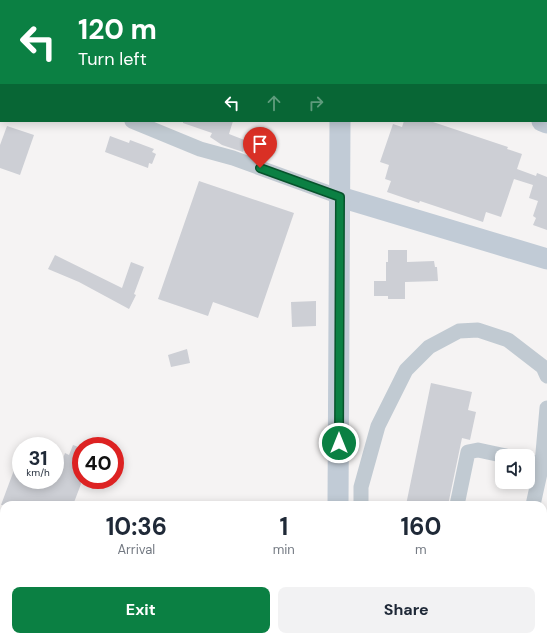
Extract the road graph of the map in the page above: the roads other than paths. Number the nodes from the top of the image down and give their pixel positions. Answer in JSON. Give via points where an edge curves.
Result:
{"nodes":[{"id":1,"x":134,"y":122,"type":"edge"},
{"id":2,"x":340,"y":122,"type":"edge"},
{"id":3,"x":340,"y":197,"type":"junction"},
{"id":4,"x":547,"y":259,"type":"edge"},
{"id":5,"x":547,"y":376,"type":"edge"},
{"id":6,"x":547,"y":408,"type":"edge"},
{"id":7,"x":495,"y":454,"type":"edge"},
{"id":8,"x":539,"y":464,"type":"edge"},
{"id":9,"x":338,"y":501,"type":"edge"},
{"id":10,"x":361,"y":501,"type":"edge"},
{"id":11,"x":458,"y":501,"type":"edge"},
{"id":12,"x":534,"y":501,"type":"edge"}],
"edges":[{"from":1,"to":3,"type":"street","via":[[200,149],[233,158]]},
{"from":2,"to":3,"type":"street"},
{"from":3,"to":4,"type":"street"},
{"from":3,"to":9,"type":"street"},
{"from":5,"to":10,"type":"street","via":[[538,363],[508,340],[478,330],[459,331],[429,347],[406,370],[381,420],[361,487]]},
{"from":6,"to":8,"type":"street"},
{"from":7,"to":11,"type":"street","via":[[478,450],[468,452]]},
{"from":8,"to":12,"type":"street"}]}
